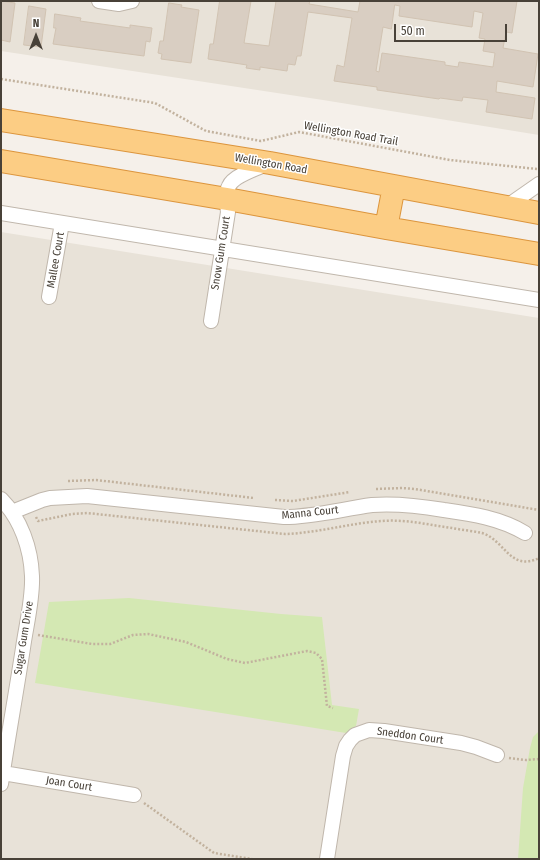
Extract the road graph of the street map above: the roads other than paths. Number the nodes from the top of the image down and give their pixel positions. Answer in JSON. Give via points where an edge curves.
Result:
{"nodes":[{"id":1,"x":99,"y":1,"type":"edge"},
{"id":2,"x":132,"y":1,"type":"edge"},
{"id":3,"x":1,"y":120,"type":"edge"},
{"id":4,"x":1,"y":161,"type":"edge"},
{"id":5,"x":270,"y":163,"type":"junction"},
{"id":6,"x":539,"y":184,"type":"edge"},
{"id":7,"x":394,"y":186,"type":"junction"},
{"id":8,"x":227,"y":199,"type":"junction"},
{"id":9,"x":506,"y":207,"type":"junction"},
{"id":10,"x":1,"y":213,"type":"edge"},
{"id":11,"x":539,"y":213,"type":"edge"},
{"id":12,"x":62,"y":223,"type":"junction"},
{"id":13,"x":386,"y":228,"type":"junction"},
{"id":14,"x":222,"y":249,"type":"junction"},
{"id":15,"x":539,"y":254,"type":"edge"},
{"id":16,"x":49,"y":298,"type":"dead end"},
{"id":17,"x":539,"y":300,"type":"edge"},
{"id":18,"x":211,"y":321,"type":"dead end"},
{"id":19,"x":1,"y":499,"type":"edge"},
{"id":20,"x":14,"y":516,"type":"junction"},
{"id":21,"x":525,"y":533,"type":"dead end"},
{"id":22,"x":497,"y":755,"type":"road end"},
{"id":23,"x":2,"y":778,"type":"edge"},
{"id":24,"x":134,"y":795,"type":"road end"},
{"id":25,"x":327,"y":859,"type":"edge"}],
"edges":[{"from":1,"to":2,"type":"street","via":[[119,4]]},
{"from":3,"to":5,"type":"highway","name":"Wellington Road"},
{"from":4,"to":8,"type":"highway"},
{"from":5,"to":7,"type":"highway","name":"Wellington Road"},
{"from":5,"to":8,"type":"street","name":"Snow Gum Court","via":[[229,184]]},
{"from":6,"to":9,"type":"street"},
{"from":7,"to":9,"type":"highway","name":"Wellington Road"},
{"from":7,"to":13,"type":"highway"},
{"from":8,"to":13,"type":"highway"},
{"from":8,"to":14,"type":"street","name":"Snow Gum Court","via":[[228,212]]},
{"from":9,"to":11,"type":"highway","name":"Wellington Road"},
{"from":10,"to":12,"type":"street"},
{"from":12,"to":14,"type":"street"},
{"from":12,"to":16,"type":"street","name":"Mallee Court"},
{"from":13,"to":15,"type":"highway"},
{"from":14,"to":17,"type":"street"},
{"from":14,"to":18,"type":"street","name":"Snow Gum Court"},
{"from":19,"to":20,"type":"street","name":"Sugar Gum Drive"},
{"from":20,"to":21,"type":"street","name":"Manna Court","via":[[42,500],[86,496],[284,517],[308,516],[370,505],[397,504],[487,517]]},
{"from":20,"to":23,"type":"street","name":"Sugar Gum Drive","via":[[28,547],[32,577]]},
{"from":22,"to":25,"type":"street","name":"Sneddon Court","via":[[476,746],[384,731],[369,730],[355,735],[346,746],[343,756]]},
{"from":23,"to":24,"type":"street","name":"Joan Court"}]}
